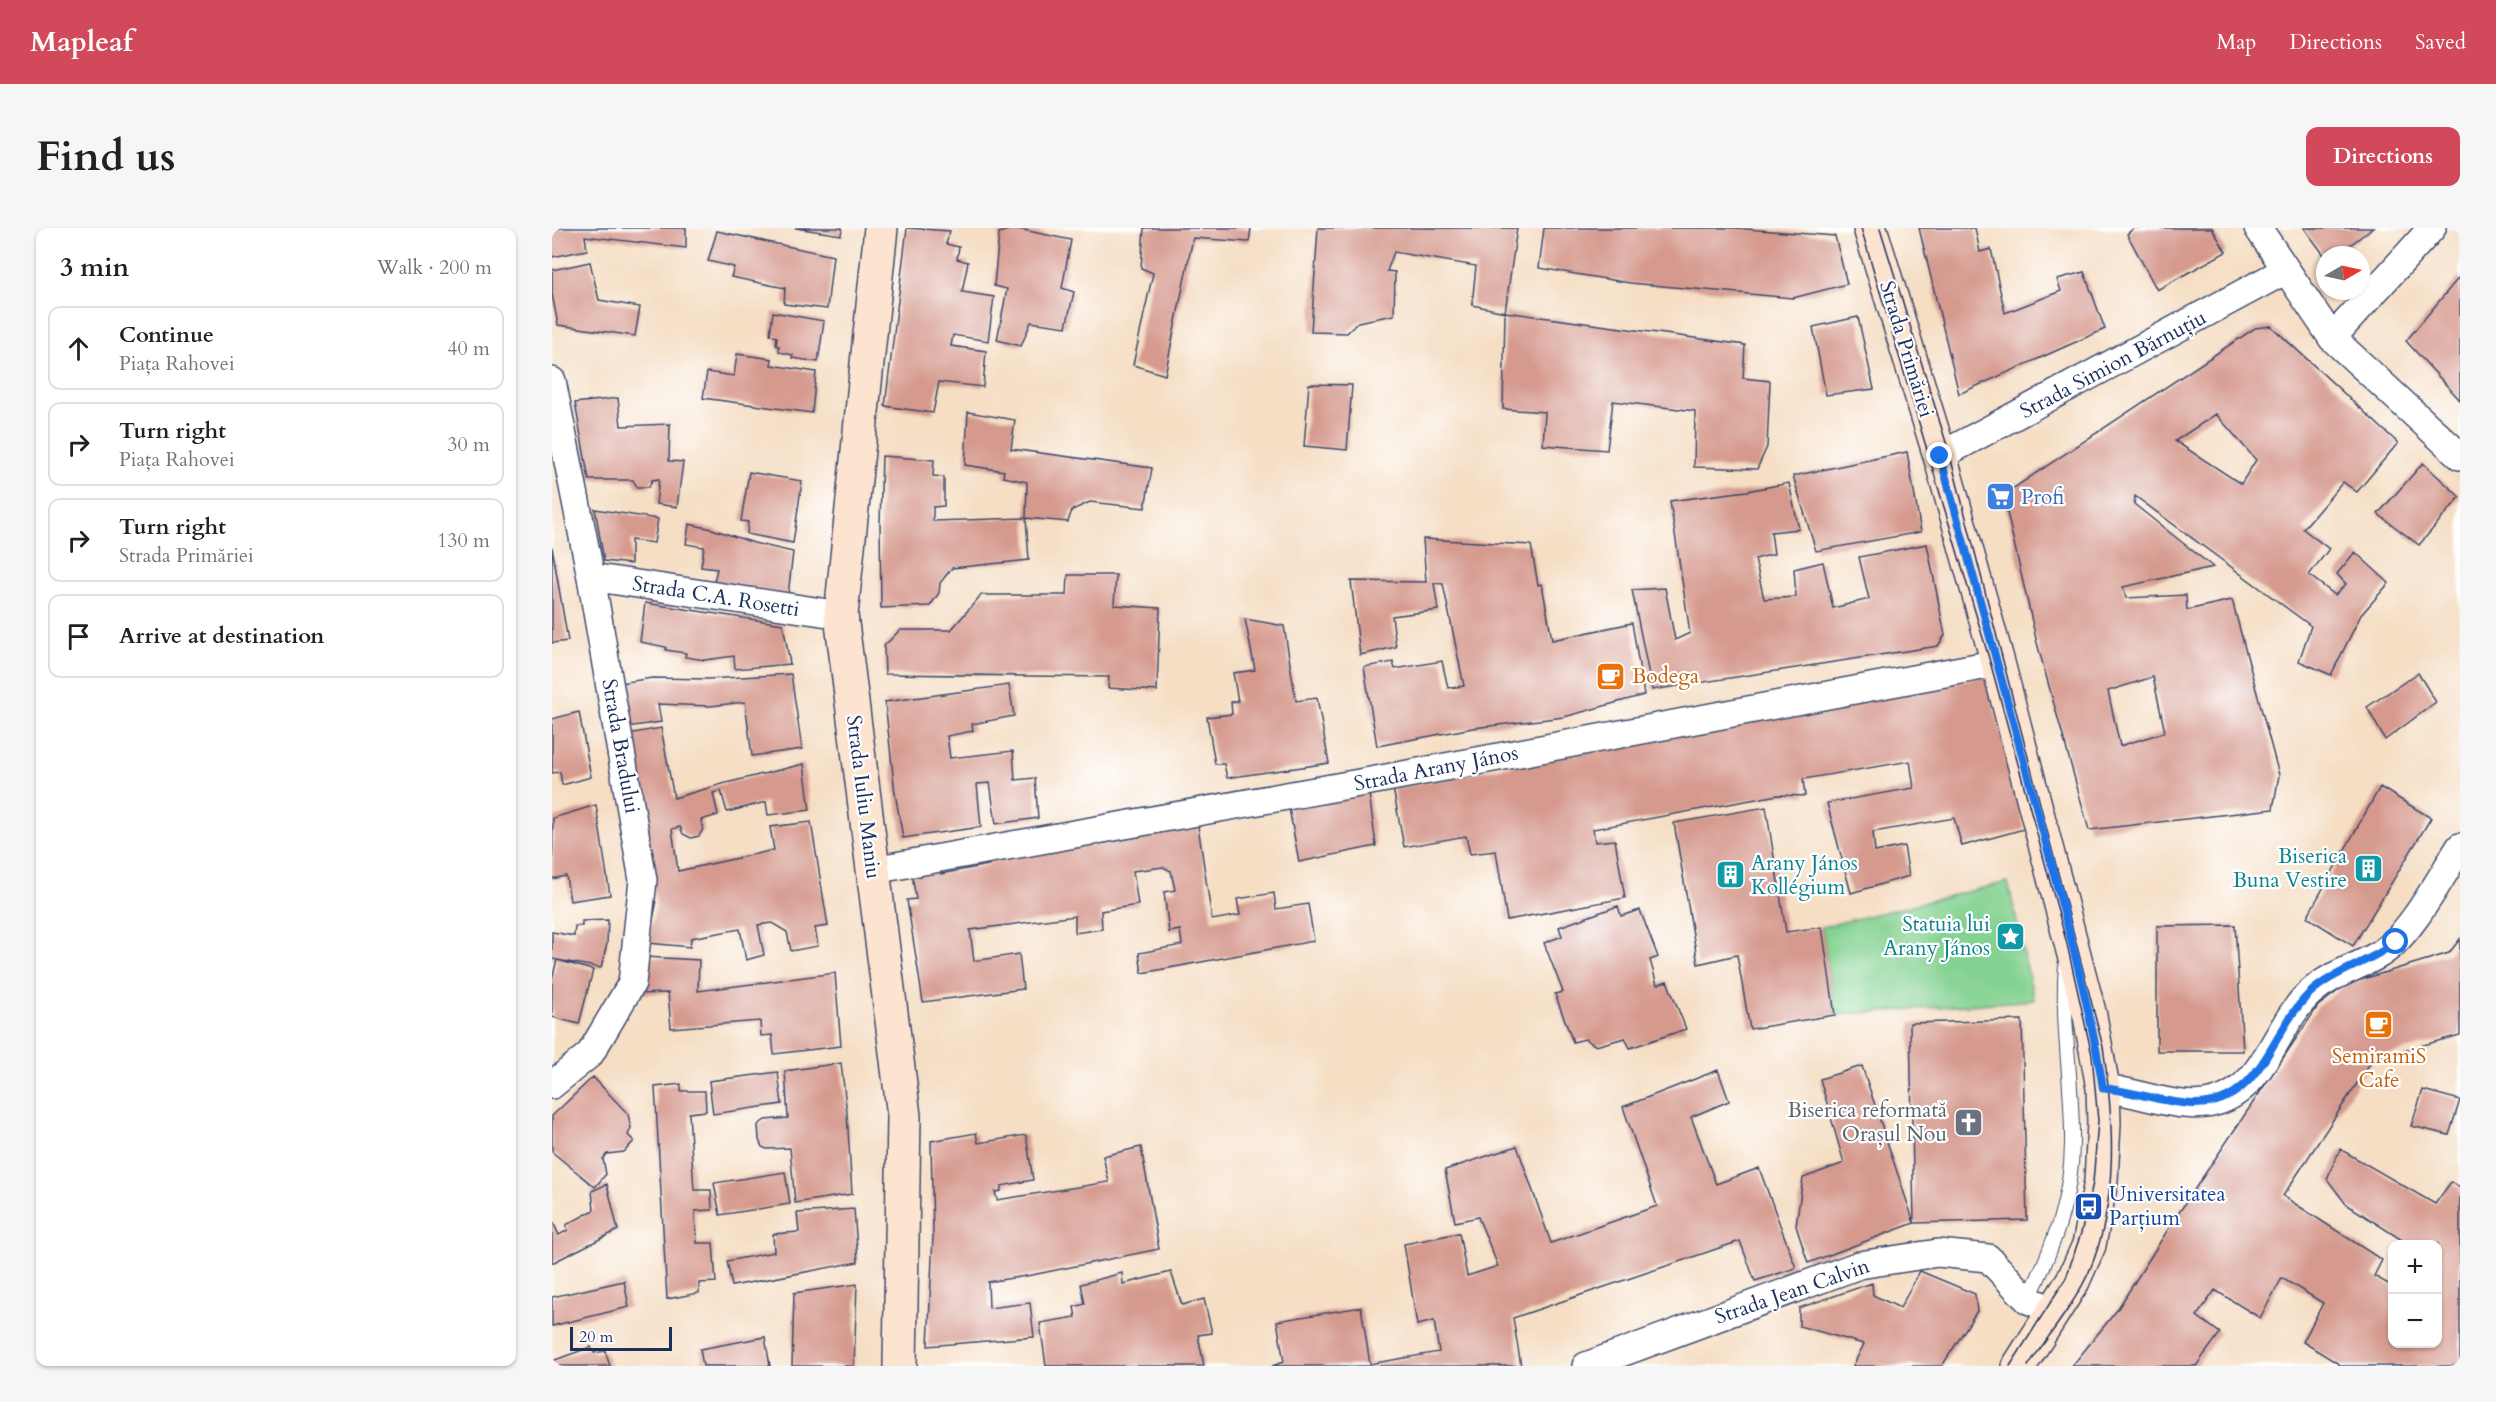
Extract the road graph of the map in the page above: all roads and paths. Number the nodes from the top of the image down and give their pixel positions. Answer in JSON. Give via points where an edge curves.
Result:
{"nodes":[{"id":1,"x":881,"y":228,"type":"edge"},
{"id":2,"x":1870,"y":228,"type":"edge"},
{"id":3,"x":2258,"y":228,"type":"edge"},
{"id":4,"x":2432,"y":228,"type":"edge"},
{"id":5,"x":2286,"y":270,"type":"junction"},
{"id":6,"x":2332,"y":338,"type":"junction"},
{"id":7,"x":552,"y":381,"type":"edge"},
{"id":8,"x":1940,"y":456,"type":"junction"},
{"id":9,"x":2460,"y":456,"type":"edge"},
{"id":10,"x":591,"y":577,"type":"junction"},
{"id":11,"x":841,"y":615,"type":"junction"},
{"id":12,"x":1998,"y":663,"type":"junction"},
{"id":13,"x":2460,"y":847,"type":"edge"},
{"id":14,"x":873,"y":870,"type":"junction"},
{"id":15,"x":2067,"y":926,"type":"junction"},
{"id":16,"x":552,"y":1085,"type":"edge"},
{"id":17,"x":2103,"y":1088,"type":"junction"},
{"id":18,"x":2042,"y":1305,"type":"junction"},
{"id":19,"x":900,"y":1366,"type":"edge"},
{"id":20,"x":1586,"y":1366,"type":"edge"},
{"id":21,"x":2019,"y":1366,"type":"edge"}],
"edges":[{"from":1,"to":11,"type":"street","name":"Strada Iuliu Maniu"},
{"from":2,"to":8,"type":"street","name":"Strada Primăriei"},
{"from":3,"to":5,"type":"street"},
{"from":4,"to":6,"type":"street"},
{"from":5,"to":6,"type":"street"},
{"from":5,"to":8,"type":"street","name":"Strada Simion Bărnuțiu"},
{"from":6,"to":9,"type":"street"},
{"from":7,"to":10,"type":"street","name":"Strada Bradului"},
{"from":8,"to":12,"type":"street","name":"Strada Primăriei"},
{"from":10,"to":11,"type":"street","name":"Strada C.A. Rosetti"},
{"from":10,"to":16,"type":"street","name":"Strada Bradului","via":[[643,880],[633,983],[590,1054]]},
{"from":11,"to":14,"type":"street","name":"Strada Iuliu Maniu"},
{"from":12,"to":14,"type":"street","name":"Strada Arany János"},
{"from":12,"to":15,"type":"street","name":"Strada Primăriei"},
{"from":13,"to":17,"type":"street","via":[[2396,942],[2379,955],[2332,976],[2311,992],[2298,1005],[2244,1086],[2232,1096],[2192,1104]]},
{"from":14,"to":19,"type":"street","name":"Strada Iuliu Maniu","via":[[904,1116]]},
{"from":15,"to":17,"type":"street","name":"Strada Primăriei"},
{"from":15,"to":18,"type":"lane","via":[[2063,994],[2071,1165]]},
{"from":17,"to":18,"type":"street","name":"Strada Primăriei","via":[[2101,1181],[2084,1261]]},
{"from":18,"to":20,"type":"street","name":"Strada Jean Calvin","via":[[1988,1258],[1938,1253],[1859,1265]]},
{"from":18,"to":21,"type":"street","name":"Strada Primăriei"}]}
